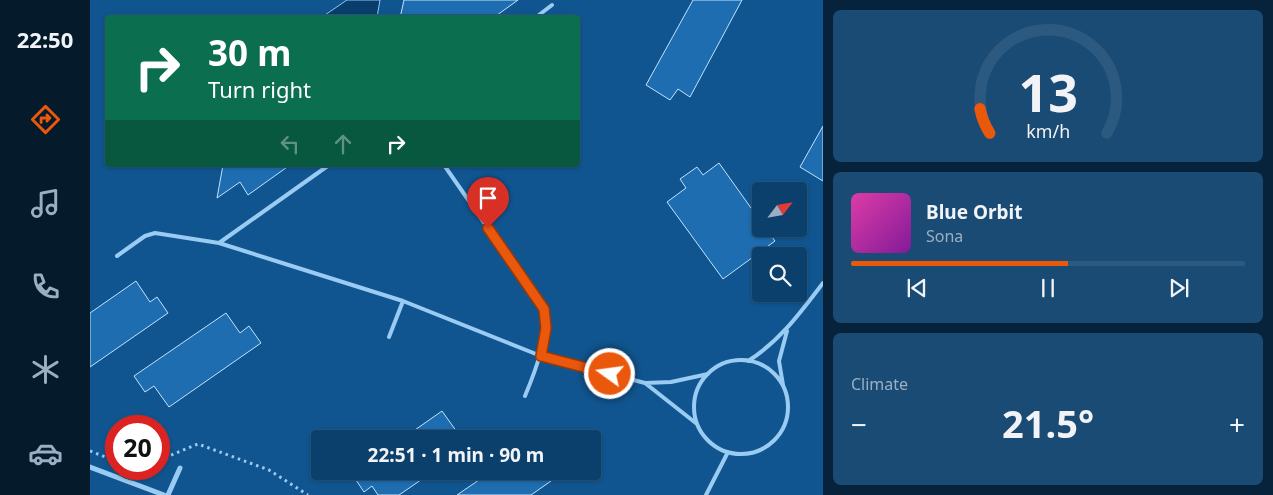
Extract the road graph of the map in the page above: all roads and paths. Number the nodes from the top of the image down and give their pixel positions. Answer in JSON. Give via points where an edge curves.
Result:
{"nodes":[{"id":1,"x":552,"y":5,"type":"dead end"},
{"id":2,"x":539,"y":15,"type":"edge"},
{"id":3,"x":326,"y":167,"type":"edge"},
{"id":4,"x":445,"y":167,"type":"edge"},
{"id":5,"x":219,"y":243,"type":"junction"},
{"id":6,"x":117,"y":256,"type":"dead end"},
{"id":7,"x":823,"y":283,"type":"edge"},
{"id":8,"x":403,"y":301,"type":"junction"},
{"id":9,"x":788,"y":328,"type":"junction"},
{"id":10,"x":390,"y":337,"type":"dead end"},
{"id":11,"x":541,"y":356,"type":"junction"},
{"id":12,"x":748,"y":361,"type":"junction"},
{"id":13,"x":708,"y":374,"type":"junction"},
{"id":14,"x":645,"y":383,"type":"junction"},
{"id":15,"x":784,"y":388,"type":"junction"},
{"id":16,"x":526,"y":396,"type":"dead end"},
{"id":17,"x":698,"y":424,"type":"junction"},
{"id":18,"x":90,"y":451,"type":"edge"},
{"id":19,"x":728,"y":452,"type":"junction"},
{"id":20,"x":170,"y":455,"type":"edge"},
{"id":21,"x":105,"y":457,"type":"edge"},
{"id":22,"x":90,"y":467,"type":"edge"},
{"id":23,"x":180,"y":468,"type":"dead end"},
{"id":24,"x":166,"y":495,"type":"edge"},
{"id":25,"x":308,"y":495,"type":"edge"},
{"id":26,"x":706,"y":495,"type":"edge"}],
"edges":[{"from":1,"to":2,"type":"lane"},
{"from":3,"to":5,"type":"lane"},
{"from":4,"to":11,"type":"lane","via":[[544,309],[546,328]]},
{"from":5,"to":6,"type":"lane","via":[[155,233],[145,236]]},
{"from":5,"to":8,"type":"lane"},
{"from":7,"to":9,"type":"lane"},
{"from":8,"to":10,"type":"lane"},
{"from":8,"to":11,"type":"lane"},
{"from":9,"to":12,"type":"lane","via":[[767,349]]},
{"from":9,"to":15,"type":"lane","via":[[779,361]]},
{"from":11,"to":14,"type":"lane"},
{"from":11,"to":16,"type":"lane"},
{"from":12,"to":13,"type":"lane","via":[[726,363]]},
{"from":12,"to":15,"type":"lane","via":[[776,375]]},
{"from":13,"to":14,"type":"lane","via":[[671,382]]},
{"from":13,"to":17,"type":"lane","via":[[695,398]]},
{"from":14,"to":17,"type":"lane"},
{"from":15,"to":19,"type":"lane","via":[[787,418],[771,444],[743,454]]},
{"from":17,"to":19,"type":"lane","via":[[704,437]]},
{"from":18,"to":21,"type":"path"},
{"from":19,"to":26,"type":"lane"},
{"from":20,"to":25,"type":"path","via":[[198,444],[269,470]]},
{"from":22,"to":24,"type":"street"},
{"from":23,"to":24,"type":"street"}]}
